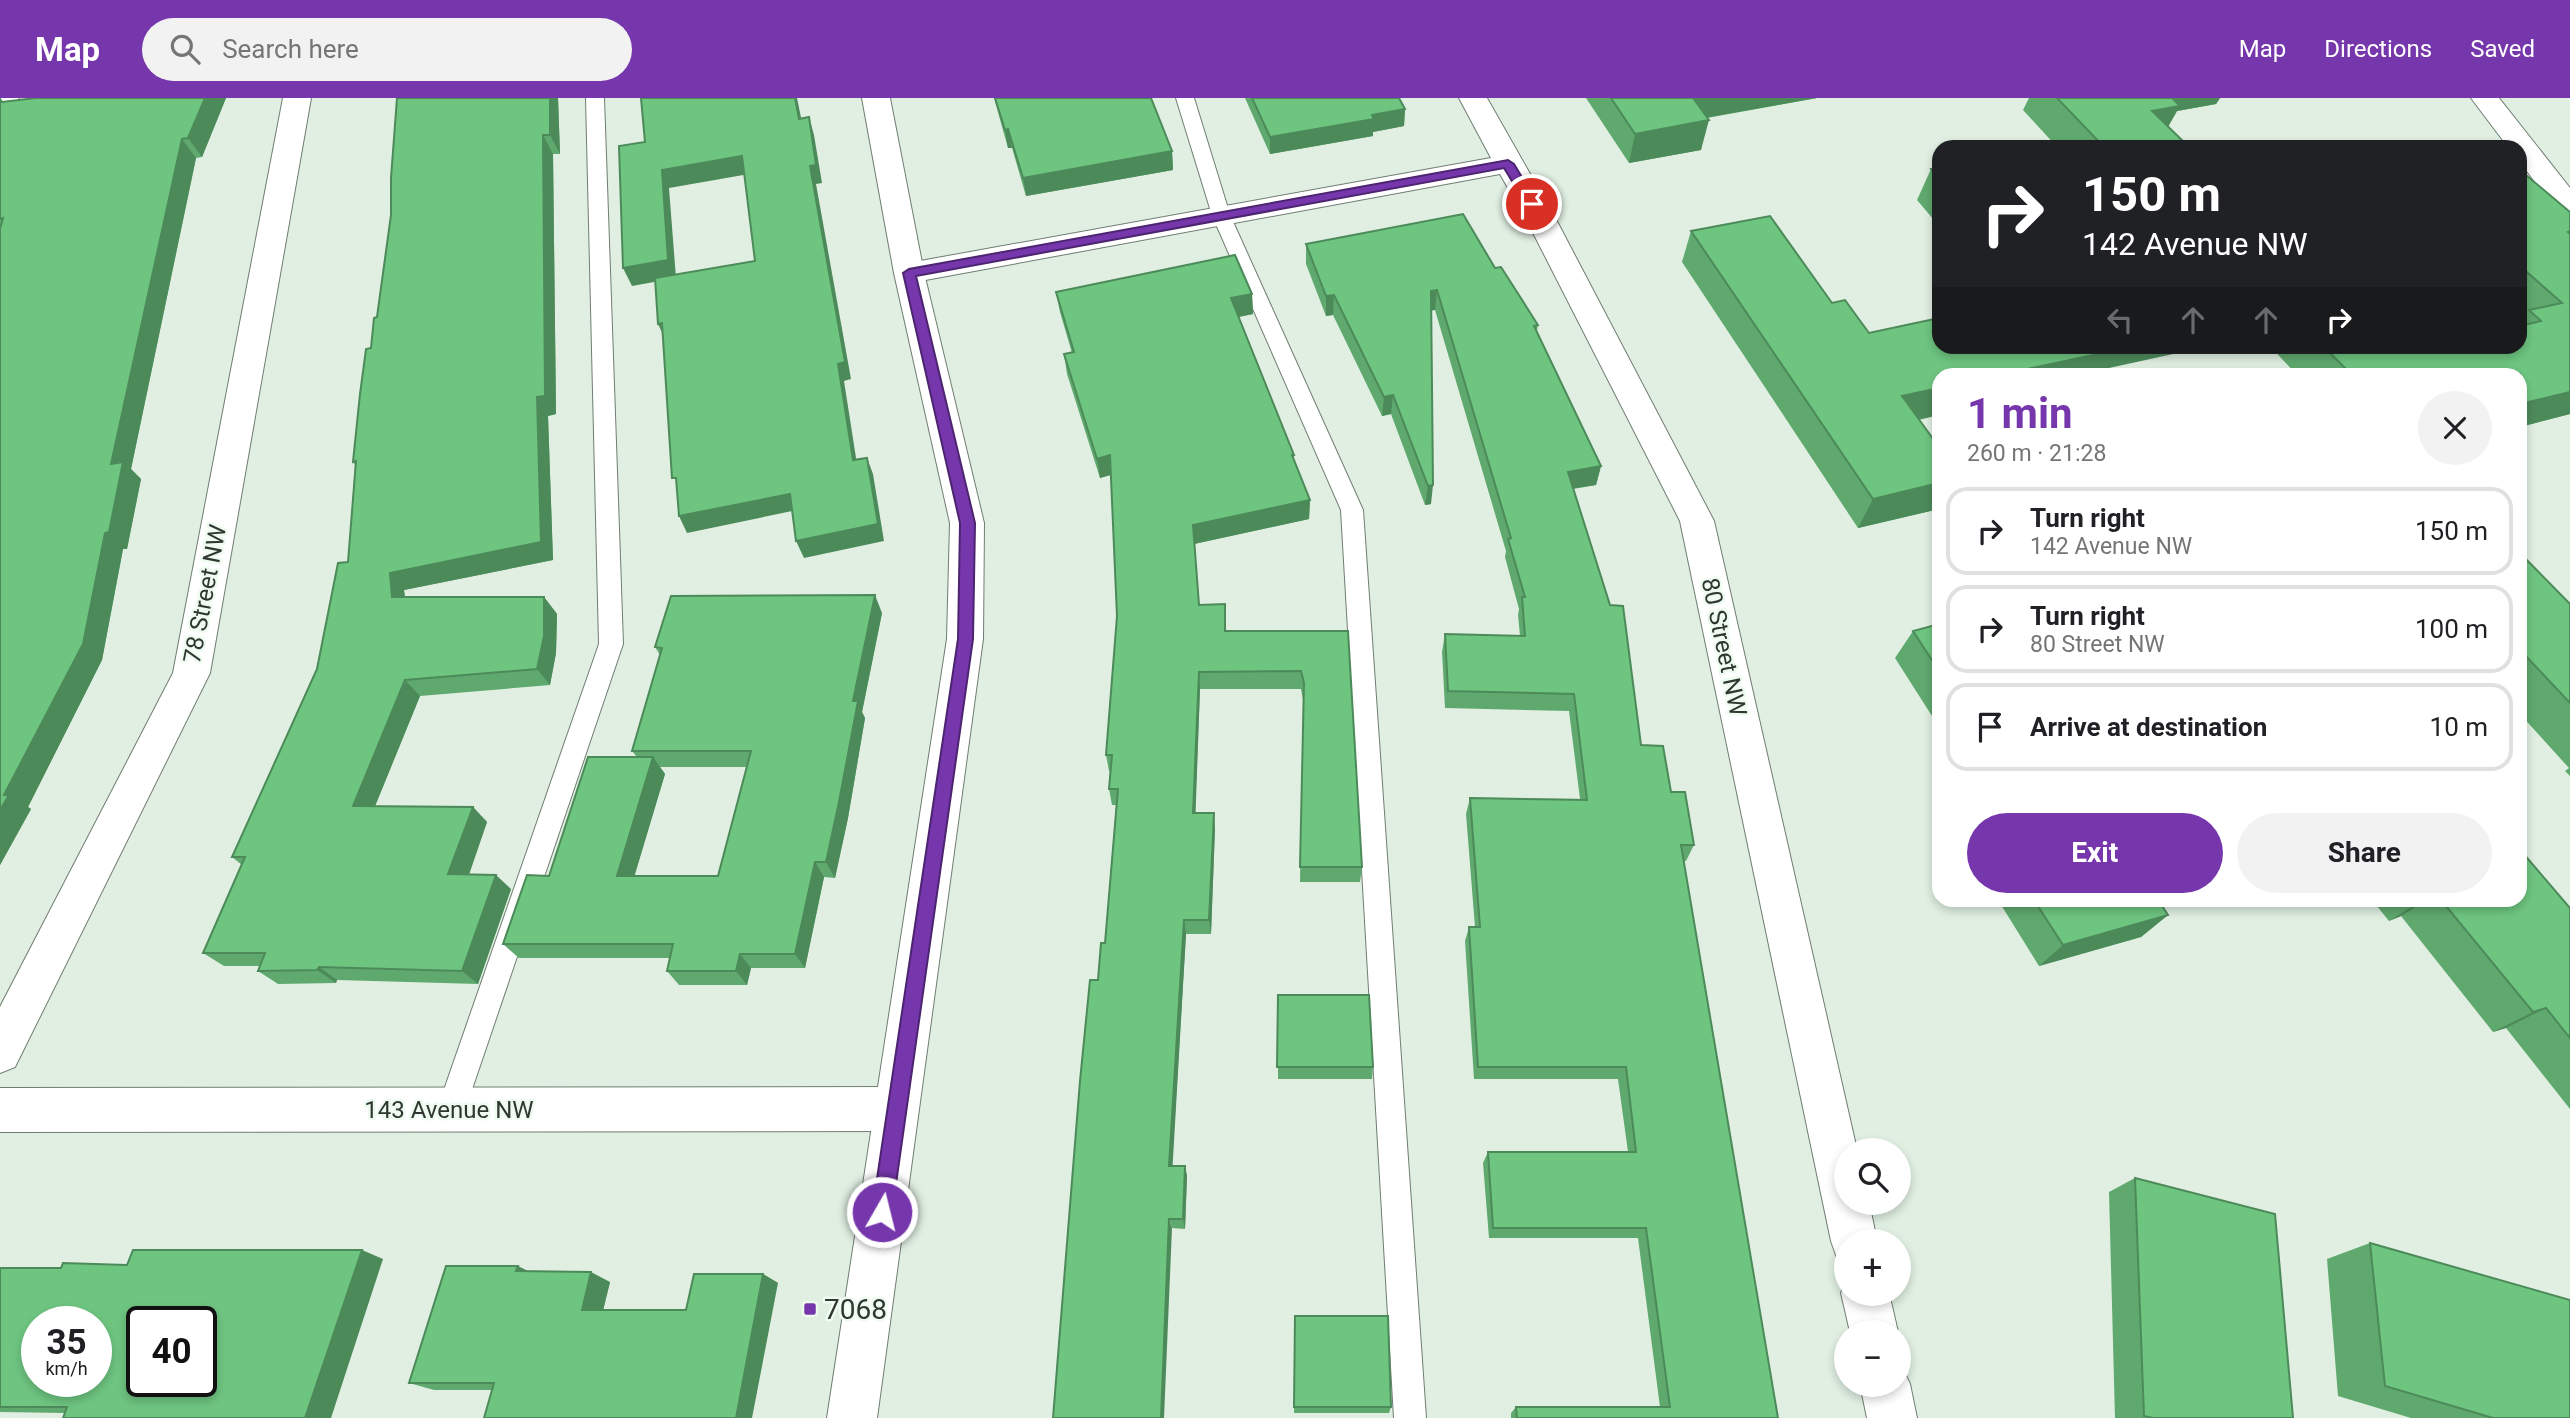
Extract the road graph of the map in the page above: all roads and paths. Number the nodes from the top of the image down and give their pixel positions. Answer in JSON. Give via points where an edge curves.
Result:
{"nodes":[{"id":1,"x":10,"y":98,"type":"edge"},
{"id":2,"x":297,"y":98,"type":"edge"},
{"id":3,"x":594,"y":98,"type":"edge"},
{"id":4,"x":876,"y":98,"type":"edge"},
{"id":5,"x":1185,"y":98,"type":"edge"},
{"id":6,"x":1474,"y":98,"type":"edge"},
{"id":7,"x":2485,"y":98,"type":"edge"},
{"id":8,"x":0,"y":117,"type":"edge"},
{"id":9,"x":2517,"y":140,"type":"edge"},
{"id":10,"x":2527,"y":152,"type":"edge"},
{"id":11,"x":1508,"y":164,"type":"junction"},
{"id":12,"x":2570,"y":208,"type":"edge"},
{"id":13,"x":1222,"y":215,"type":"junction"},
{"id":14,"x":909,"y":273,"type":"junction"},
{"id":15,"x":0,"y":1052,"type":"edge"},
{"id":16,"x":897,"y":1109,"type":"junction"},
{"id":17,"x":0,"y":1110,"type":"edge"},
{"id":18,"x":451,"y":1110,"type":"junction"},
{"id":19,"x":1851,"y":1229,"type":"edge"},
{"id":20,"x":1888,"y":1397,"type":"edge"},
{"id":21,"x":852,"y":1418,"type":"edge"},
{"id":22,"x":1410,"y":1418,"type":"edge"},
{"id":23,"x":1892,"y":1418,"type":"edge"}],
"edges":[{"from":1,"to":8,"type":"lane"},
{"from":2,"to":15,"type":"street","name":"78 Street NW","via":[[191,673]]},
{"from":3,"to":18,"type":"lane","via":[[611,643]]},
{"from":4,"to":14,"type":"street"},
{"from":5,"to":13,"type":"lane"},
{"from":6,"to":11,"type":"street","name":"80 Street NW"},
{"from":7,"to":9,"type":"street"},
{"from":10,"to":12,"type":"street"},
{"from":11,"to":13,"type":"street"},
{"from":11,"to":19,"type":"street","name":"80 Street NW","via":[[1697,521]]},
{"from":13,"to":14,"type":"street"},
{"from":13,"to":22,"type":"lane","via":[[1352,510]]},
{"from":14,"to":16,"type":"street","via":[[967,523],[967,549],[965,639]]},
{"from":16,"to":18,"type":"street","name":"143 Avenue NW"},
{"from":16,"to":21,"type":"street"},
{"from":17,"to":18,"type":"street","name":"143 Avenue NW"},
{"from":20,"to":23,"type":"street"}]}
